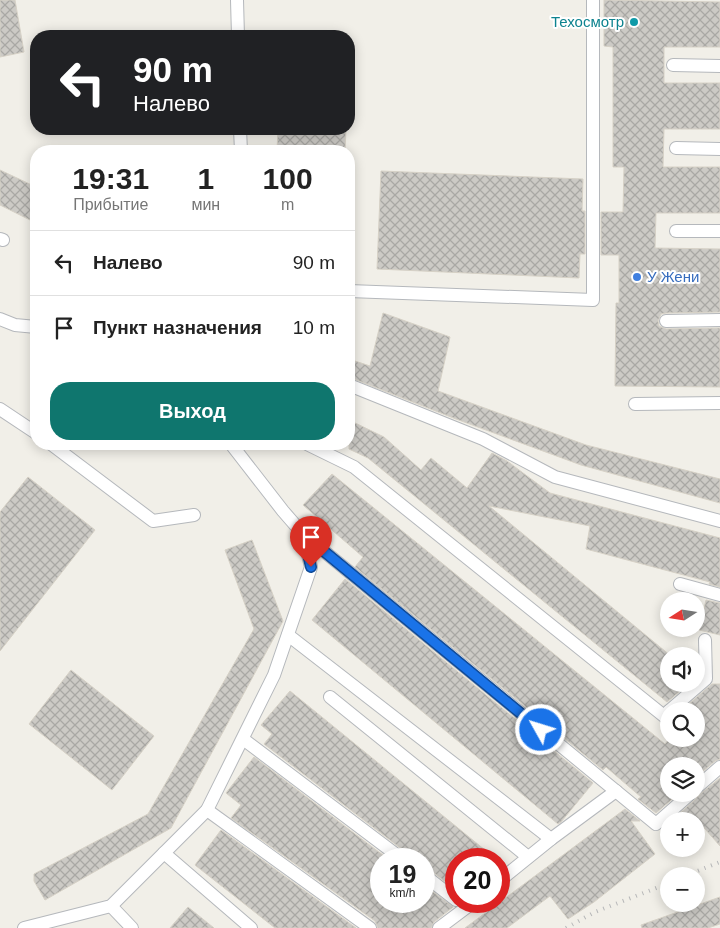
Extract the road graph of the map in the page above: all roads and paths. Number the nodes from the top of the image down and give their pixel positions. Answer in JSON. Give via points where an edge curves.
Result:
{"nodes":[{"id":1,"x":236,"y":0,"type":"edge"},
{"id":2,"x":593,"y":0,"type":"edge"},
{"id":3,"x":238,"y":30,"type":"edge"},
{"id":4,"x":672,"y":65,"type":"dead end"},
{"id":5,"x":720,"y":66,"type":"edge"},
{"id":6,"x":676,"y":148,"type":"dead end"},
{"id":7,"x":720,"y":149,"type":"edge"},
{"id":8,"x":676,"y":231,"type":"dead end"},
{"id":9,"x":720,"y":231,"type":"edge"},
{"id":10,"x":355,"y":292,"type":"edge"},
{"id":11,"x":0,"y":319,"type":"edge"},
{"id":12,"x":720,"y":320,"type":"edge"},
{"id":13,"x":666,"y":321,"type":"dead end"},
{"id":14,"x":30,"y":327,"type":"edge"},
{"id":15,"x":355,"y":387,"type":"edge"},
{"id":16,"x":720,"y":403,"type":"edge"},
{"id":17,"x":635,"y":404,"type":"dead end"},
{"id":18,"x":0,"y":409,"type":"edge"},
{"id":19,"x":30,"y":429,"type":"edge"},
{"id":20,"x":58,"y":450,"type":"edge"},
{"id":21,"x":237,"y":450,"type":"edge"},
{"id":22,"x":319,"y":450,"type":"edge"},
{"id":23,"x":194,"y":514,"type":"dead end"},
{"id":24,"x":720,"y":521,"type":"edge"},
{"id":25,"x":303,"y":534,"type":"junction"},
{"id":26,"x":680,"y":584,"type":"dead end"},
{"id":27,"x":720,"y":595,"type":"edge"},
{"id":28,"x":288,"y":635,"type":"junction"},
{"id":29,"x":705,"y":640,"type":"dead end"},
{"id":30,"x":330,"y":697,"type":"dead end"},
{"id":31,"x":679,"y":702,"type":"edge"},
{"id":32,"x":660,"y":713,"type":"edge"},
{"id":33,"x":243,"y":739,"type":"junction"},
{"id":34,"x":720,"y":767,"type":"edge"},
{"id":35,"x":705,"y":780,"type":"edge"},
{"id":36,"x":616,"y":791,"type":"junction"},
{"id":37,"x":681,"y":802,"type":"edge"},
{"id":38,"x":207,"y":810,"type":"junction"},
{"id":39,"x":551,"y":839,"type":"junction"},
{"id":40,"x":387,"y":848,"type":"edge"},
{"id":41,"x":164,"y":853,"type":"junction"},
{"id":42,"x":528,"y":857,"type":"junction"},
{"id":43,"x":510,"y":873,"type":"edge"},
{"id":44,"x":111,"y":906,"type":"junction"},
{"id":45,"x":453,"y":913,"type":"edge"},
{"id":46,"x":24,"y":928,"type":"edge"},
{"id":47,"x":132,"y":928,"type":"edge"},
{"id":48,"x":251,"y":928,"type":"edge"},
{"id":49,"x":370,"y":928,"type":"edge"},
{"id":50,"x":439,"y":928,"type":"edge"}],
"edges":[{"from":1,"to":3,"type":"lane"},
{"from":2,"to":10,"type":"lane","via":[[593,300]]},
{"from":4,"to":5,"type":"lane"},
{"from":6,"to":7,"type":"lane"},
{"from":8,"to":9,"type":"lane"},
{"from":11,"to":14,"type":"lane"},
{"from":12,"to":13,"type":"lane"},
{"from":15,"to":24,"type":"lane","via":[[483,439],[555,477]]},
{"from":16,"to":17,"type":"lane"},
{"from":18,"to":19,"type":"lane"},
{"from":20,"to":23,"type":"lane","via":[[153,521]]},
{"from":21,"to":25,"type":"lane"},
{"from":22,"to":32,"type":"lane","via":[[354,467]]},
{"from":25,"to":28,"type":"lane","via":[[311,567]]},
{"from":25,"to":36,"type":"lane"},
{"from":26,"to":27,"type":"lane"},
{"from":28,"to":33,"type":"lane","via":[[274,675]]},
{"from":28,"to":39,"type":"lane"},
{"from":29,"to":31,"type":"lane","via":[[706,679]]},
{"from":30,"to":42,"type":"lane"},
{"from":33,"to":38,"type":"lane"},
{"from":33,"to":40,"type":"lane"},
{"from":34,"to":35,"type":"lane"},
{"from":36,"to":37,"type":"lane","via":[[656,824]]},
{"from":36,"to":39,"type":"lane"},
{"from":38,"to":41,"type":"lane"},
{"from":38,"to":49,"type":"lane"},
{"from":39,"to":42,"type":"lane"},
{"from":41,"to":44,"type":"lane"},
{"from":41,"to":48,"type":"lane"},
{"from":42,"to":43,"type":"lane"},
{"from":44,"to":46,"type":"lane"},
{"from":44,"to":47,"type":"lane"},
{"from":45,"to":50,"type":"lane"}]}
